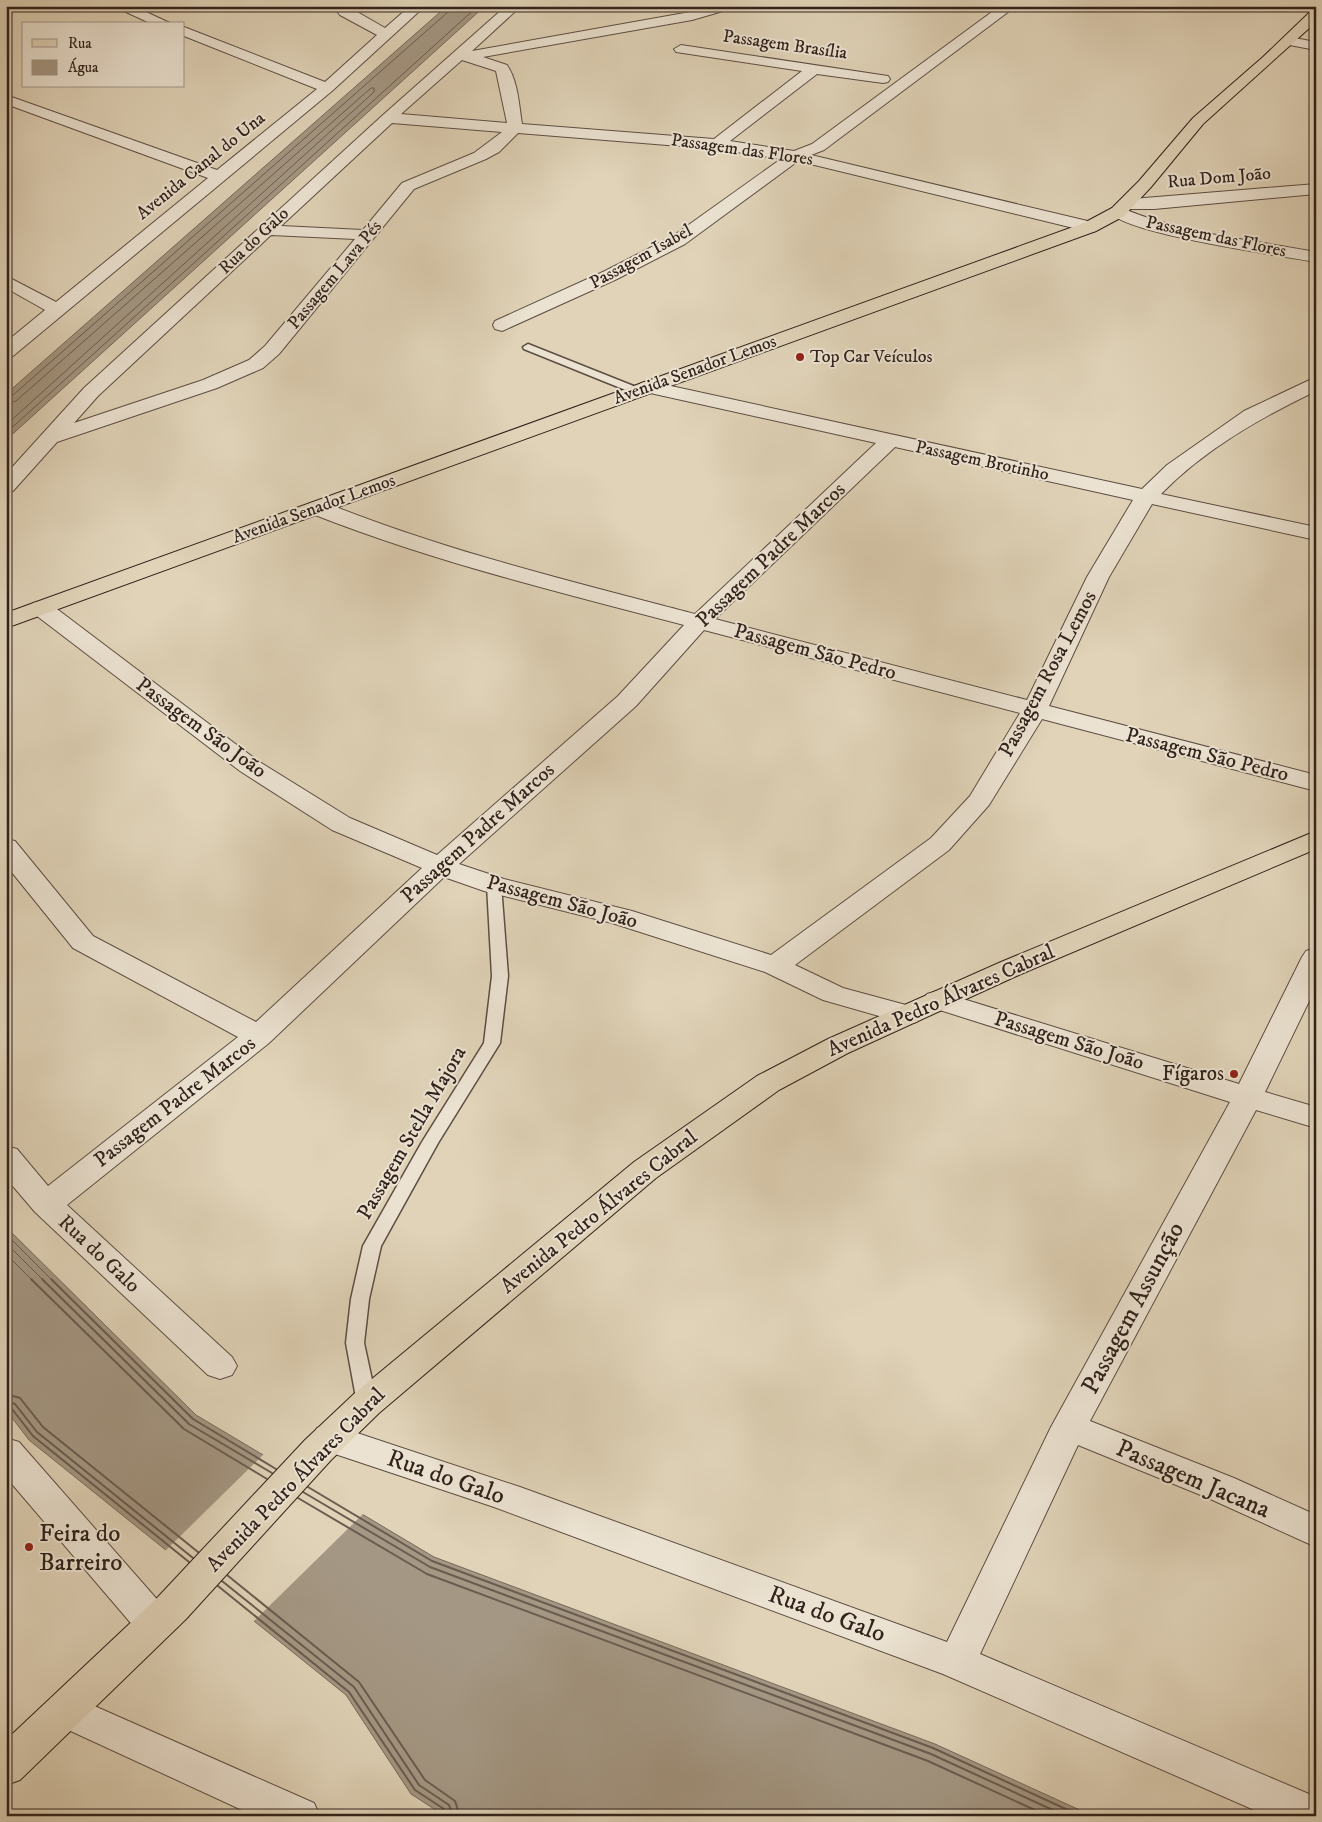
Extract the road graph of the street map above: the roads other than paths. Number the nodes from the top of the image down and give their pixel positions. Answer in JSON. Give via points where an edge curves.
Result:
{"nodes":[{"id":1,"x":120,"y":6,"type":"edge"},
{"id":2,"x":340,"y":6,"type":"edge"},
{"id":3,"x":418,"y":6,"type":"edge"},
{"id":4,"x":514,"y":6,"type":"edge"},
{"id":5,"x":725,"y":6,"type":"edge"},
{"id":6,"x":986,"y":6,"type":"edge"},
{"id":7,"x":1009,"y":6,"type":"edge"},
{"id":8,"x":1316,"y":14,"type":"edge"},
{"id":9,"x":160,"y":22,"type":"edge"},
{"id":10,"x":185,"y":31,"type":"edge"},
{"id":11,"x":385,"y":34,"type":"junction"},
{"id":12,"x":1289,"y":40,"type":"junction"},
{"id":13,"x":930,"y":46,"type":"dead end"},
{"id":14,"x":1316,"y":46,"type":"edge"},
{"id":15,"x":681,"y":49,"type":"dead end"},
{"id":16,"x":464,"y":56,"type":"junction"},
{"id":17,"x":815,"y":68,"type":"junction"},
{"id":18,"x":899,"y":68,"type":"dead end"},
{"id":19,"x":883,"y":79,"type":"junction"},
{"id":20,"x":327,"y":88,"type":"junction"},
{"id":21,"x":867,"y":92,"type":"dead end"},
{"id":22,"x":6,"y":99,"type":"edge"},
{"id":23,"x":852,"y":104,"type":"dead end"},
{"id":24,"x":388,"y":118,"type":"junction"},
{"id":25,"x":515,"y":126,"type":"junction"},
{"id":26,"x":717,"y":144,"type":"junction"},
{"id":27,"x":795,"y":156,"type":"junction"},
{"id":28,"x":220,"y":176,"type":"junction"},
{"id":29,"x":1316,"y":189,"type":"edge"},
{"id":30,"x":1122,"y":208,"type":"junction"},
{"id":31,"x":1090,"y":227,"type":"junction"},
{"id":32,"x":266,"y":230,"type":"junction"},
{"id":33,"x":369,"y":236,"type":"junction"},
{"id":34,"x":1316,"y":257,"type":"edge"},
{"id":35,"x":6,"y":281,"type":"edge"},
{"id":36,"x":58,"y":310,"type":"junction"},
{"id":37,"x":502,"y":326,"type":"dead end"},
{"id":38,"x":528,"y":347,"type":"dead end"},
{"id":39,"x":6,"y":352,"type":"edge"},
{"id":40,"x":1315,"y":383,"type":"edge"},
{"id":41,"x":642,"y":389,"type":"junction"},
{"id":42,"x":51,"y":438,"type":"junction"},
{"id":43,"x":890,"y":441,"type":"junction"},
{"id":44,"x":6,"y":487,"type":"edge"},
{"id":45,"x":1146,"y":496,"type":"junction"},
{"id":46,"x":318,"y":508,"type":"junction"},
{"id":47,"x":1316,"y":534,"type":"edge"},
{"id":48,"x":41,"y":608,"type":"junction"},
{"id":49,"x":6,"y":621,"type":"edge"},
{"id":50,"x":699,"y":622,"type":"junction"},
{"id":51,"x":1034,"y":711,"type":"junction"},
{"id":52,"x":1316,"y":783,"type":"edge"},
{"id":53,"x":1316,"y":839,"type":"edge"},
{"id":54,"x":6,"y":847,"type":"edge"},
{"id":55,"x":440,"y":866,"type":"junction"},
{"id":56,"x":494,"y":885,"type":"junction"},
{"id":57,"x":1316,"y":957,"type":"edge"},
{"id":58,"x":775,"y":966,"type":"junction"},
{"id":59,"x":937,"y":1000,"type":"junction"},
{"id":60,"x":907,"y":1015,"type":"junction"},
{"id":61,"x":259,"y":1036,"type":"junction"},
{"id":62,"x":1248,"y":1096,"type":"junction"},
{"id":63,"x":1316,"y":1118,"type":"edge"},
{"id":64,"x":6,"y":1158,"type":"edge"},
{"id":65,"x":46,"y":1204,"type":"junction"},
{"id":66,"x":220,"y":1366,"type":"dead end"},
{"id":67,"x":367,"y":1403,"type":"junction"},
{"id":68,"x":1069,"y":1427,"type":"junction"},
{"id":69,"x":324,"y":1444,"type":"junction"},
{"id":70,"x":6,"y":1452,"type":"edge"},
{"id":71,"x":1316,"y":1532,"type":"edge"},
{"id":72,"x":163,"y":1616,"type":"junction"},
{"id":73,"x":958,"y":1662,"type":"junction"},
{"id":74,"x":65,"y":1710,"type":"junction"},
{"id":75,"x":6,"y":1767,"type":"edge"},
{"id":76,"x":299,"y":1816,"type":"edge"},
{"id":77,"x":1314,"y":1816,"type":"edge"}],
"edges":[{"from":1,"to":9,"type":"street"},
{"from":2,"to":11,"type":"street"},
{"from":3,"to":11,"type":"street","name":"Avenida Canal do Una"},
{"from":4,"to":16,"type":"street","name":"Rua do Galo"},
{"from":5,"to":16,"type":"street","via":[[692,16]]},
{"from":6,"to":13,"type":"street"},
{"from":7,"to":27,"type":"street","name":"Passagem Isabel","via":[[818,147]]},
{"from":8,"to":12,"type":"main road","name":"Avenida Senador Lemos"},
{"from":10,"to":20,"type":"street"},
{"from":11,"to":20,"type":"street","name":"Avenida Canal do Una"},
{"from":12,"to":14,"type":"street"},
{"from":12,"to":30,"type":"main road","name":"Avenida Senador Lemos","via":[[1198,121]]},
{"from":15,"to":17,"type":"street","name":"Passagem Brasília"},
{"from":16,"to":24,"type":"street","name":"Rua do Galo"},
{"from":16,"to":25,"type":"street","via":[[502,68]]},
{"from":17,"to":19,"type":"street","name":"Passagem Brasília"},
{"from":17,"to":26,"type":"street"},
{"from":18,"to":19,"type":"street"},
{"from":19,"to":21,"type":"street"},
{"from":20,"to":28,"type":"street","name":"Avenida Canal do Una"},
{"from":22,"to":28,"type":"street"},
{"from":23,"to":27,"type":"street","name":"Passagem Isabel","via":[[797,147]]},
{"from":24,"to":25,"type":"street","name":"Passagem das Flores"},
{"from":24,"to":32,"type":"street","name":"Rua do Galo"},
{"from":25,"to":26,"type":"street","name":"Passagem das Flores"},
{"from":25,"to":33,"type":"street","name":"Passagem Lava Pés","via":[[506,140],[489,153],[408,186]]},
{"from":26,"to":27,"type":"street","name":"Passagem das Flores"},
{"from":27,"to":31,"type":"street","name":"Passagem das Flores"},
{"from":27,"to":37,"type":"street","name":"Passagem Isabel","via":[[679,240]]},
{"from":28,"to":36,"type":"street","name":"Avenida Canal do Una"},
{"from":29,"to":30,"type":"street","name":"Rua Dom João"},
{"from":30,"to":31,"type":"main road","name":"Avenida Senador Lemos"},
{"from":30,"to":34,"type":"street","name":"Passagem das Flores","via":[[1141,222],[1176,231]]},
{"from":31,"to":41,"type":"main road","name":"Avenida Senador Lemos"},
{"from":32,"to":33,"type":"street"},
{"from":32,"to":42,"type":"street","name":"Rua do Galo","via":[[91,392]]},
{"from":33,"to":42,"type":"street","name":"Passagem Lava Pés","via":[[272,350],[256,364],[210,384]]},
{"from":35,"to":36,"type":"street"},
{"from":36,"to":39,"type":"street","name":"Avenida Canal do Una"},
{"from":38,"to":41,"type":"lane"},
{"from":40,"to":45,"type":"street","name":"Passagem Rosa Lemos","via":[[1251,415],[1174,469]]},
{"from":41,"to":43,"type":"street","name":"Passagem Brotinho"},
{"from":41,"to":46,"type":"main road","name":"Avenida Senador Lemos"},
{"from":42,"to":44,"type":"street","name":"Rua do Galo"},
{"from":43,"to":45,"type":"street","name":"Passagem Brotinho"},
{"from":43,"to":50,"type":"street","name":"Passagem Padre Marcos"},
{"from":45,"to":47,"type":"street","name":"Passagem Brotinho"},
{"from":45,"to":51,"type":"street","name":"Passagem Rosa Lemos","via":[[1098,577]]},
{"from":46,"to":48,"type":"main road","name":"Avenida Senador Lemos"},
{"from":46,"to":50,"type":"street","name":"Passagem São Pedro","via":[[493,568]]},
{"from":48,"to":49,"type":"main road","name":"Avenida Senador Lemos"},
{"from":48,"to":55,"type":"street","name":"Passagem São João","via":[[249,766],[341,824]]},
{"from":50,"to":51,"type":"street","name":"Passagem São Pedro"},
{"from":50,"to":55,"type":"street","name":"Passagem Padre Marcos","via":[[627,701]]},
{"from":51,"to":52,"type":"street","name":"Passagem São Pedro"},
{"from":51,"to":58,"type":"street","name":"Passagem Rosa Lemos","via":[[980,800],[940,844]]},
{"from":53,"to":59,"type":"main road","name":"Avenida Pedro Álvares Cabral"},
{"from":54,"to":61,"type":"street","via":[[83,942]]},
{"from":55,"to":56,"type":"street","name":"Passagem São João"},
{"from":55,"to":61,"type":"street","name":"Passagem Padre Marcos"},
{"from":56,"to":58,"type":"street","name":"Passagem São João","via":[[622,917]]},
{"from":56,"to":67,"type":"lane","name":"Passagem Stella Majora","via":[[500,976],[492,1043],[430,1142],[372,1246],[360,1299],[355,1343]]},
{"from":57,"to":62,"type":"street","name":"Passagem Assunção"},
{"from":58,"to":60,"type":"street","name":"Passagem São João","via":[[833,994]]},
{"from":59,"to":60,"type":"main road","name":"Avenida Pedro Álvares Cabral"},
{"from":59,"to":62,"type":"street","name":"Passagem São João"},
{"from":60,"to":67,"type":"main road","name":"Avenida Pedro Álvares Cabral","via":[[768,1083],[645,1170]]},
{"from":61,"to":65,"type":"street","name":"Passagem Padre Marcos"},
{"from":62,"to":63,"type":"street","name":"Passagem São João"},
{"from":62,"to":68,"type":"street","name":"Passagem Assunção"},
{"from":64,"to":65,"type":"street","name":"Rua do Galo"},
{"from":65,"to":66,"type":"street","name":"Rua do Galo"},
{"from":67,"to":69,"type":"main road","name":"Avenida Pedro Álvares Cabral"},
{"from":68,"to":71,"type":"street","name":"Passagem Jacana","via":[[1221,1488]]},
{"from":68,"to":73,"type":"street","name":"Passagem Assunção"},
{"from":69,"to":72,"type":"main road","name":"Avenida Pedro Álvares Cabral"},
{"from":69,"to":73,"type":"street","name":"Rua do Galo","via":[[507,1497]]},
{"from":70,"to":72,"type":"street"},
{"from":72,"to":74,"type":"main road","name":"Avenida Pedro Álvares Cabral"},
{"from":73,"to":77,"type":"street","name":"Rua do Galo"},
{"from":74,"to":75,"type":"main road","name":"Avenida Pedro Álvares Cabral"},
{"from":74,"to":76,"type":"street"}]}
